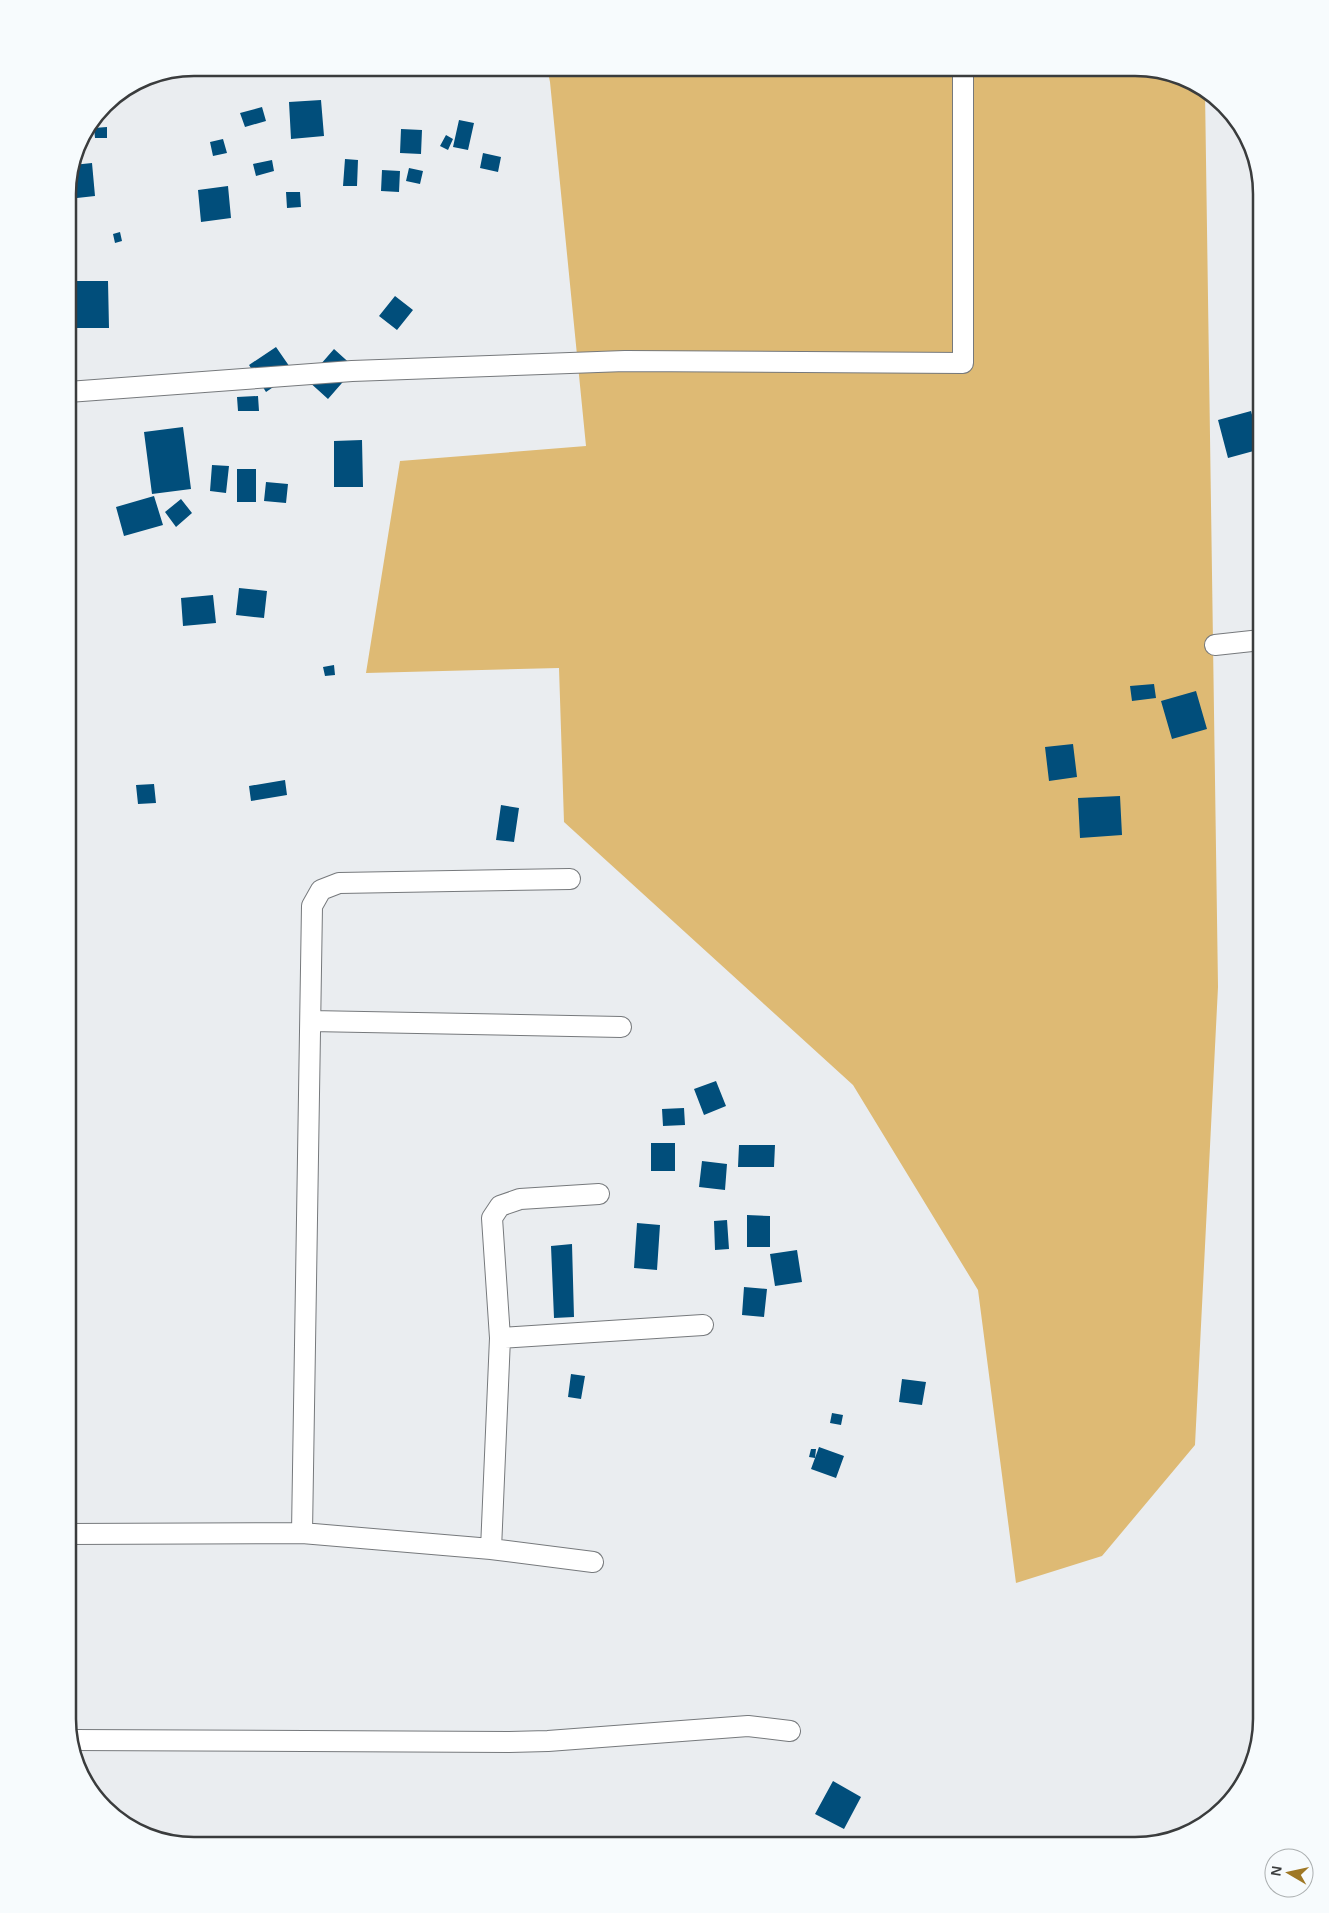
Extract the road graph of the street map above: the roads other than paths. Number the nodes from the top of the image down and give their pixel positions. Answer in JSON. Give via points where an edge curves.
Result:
{"nodes":[{"id":1,"x":962,"y":77,"type":"edge"},
{"id":2,"x":77,"y":391,"type":"edge"},
{"id":3,"x":1253,"y":641,"type":"edge"},
{"id":4,"x":1216,"y":645,"type":"dead end"},
{"id":5,"x":570,"y":879,"type":"dead end"},
{"id":6,"x":311,"y":1021,"type":"junction"},
{"id":7,"x":621,"y":1027,"type":"dead end"},
{"id":8,"x":599,"y":1194,"type":"dead end"},
{"id":9,"x":702,"y":1325,"type":"dead end"},
{"id":10,"x":500,"y":1338,"type":"junction"},
{"id":11,"x":302,"y":1533,"type":"junction"},
{"id":12,"x":76,"y":1534,"type":"edge"},
{"id":13,"x":490,"y":1549,"type":"junction"},
{"id":14,"x":593,"y":1562,"type":"dead end"},
{"id":15,"x":790,"y":1731,"type":"dead end"},
{"id":16,"x":78,"y":1740,"type":"edge"}],
"edges":[{"from":1,"to":2,"type":"street","via":[[962,363],[625,361],[352,371]]},
{"from":3,"to":4,"type":"street"},
{"from":5,"to":6,"type":"street","via":[[339,883],[321,890],[312,906]]},
{"from":6,"to":7,"type":"street"},
{"from":6,"to":11,"type":"street"},
{"from":8,"to":10,"type":"street","via":[[520,1199],[500,1206],[492,1218]]},
{"from":9,"to":10,"type":"street"},
{"from":10,"to":13,"type":"street"},
{"from":11,"to":12,"type":"street"},
{"from":11,"to":13,"type":"street"},
{"from":13,"to":14,"type":"street"},
{"from":15,"to":16,"type":"street","via":[[748,1726],[509,1742]]}]}
